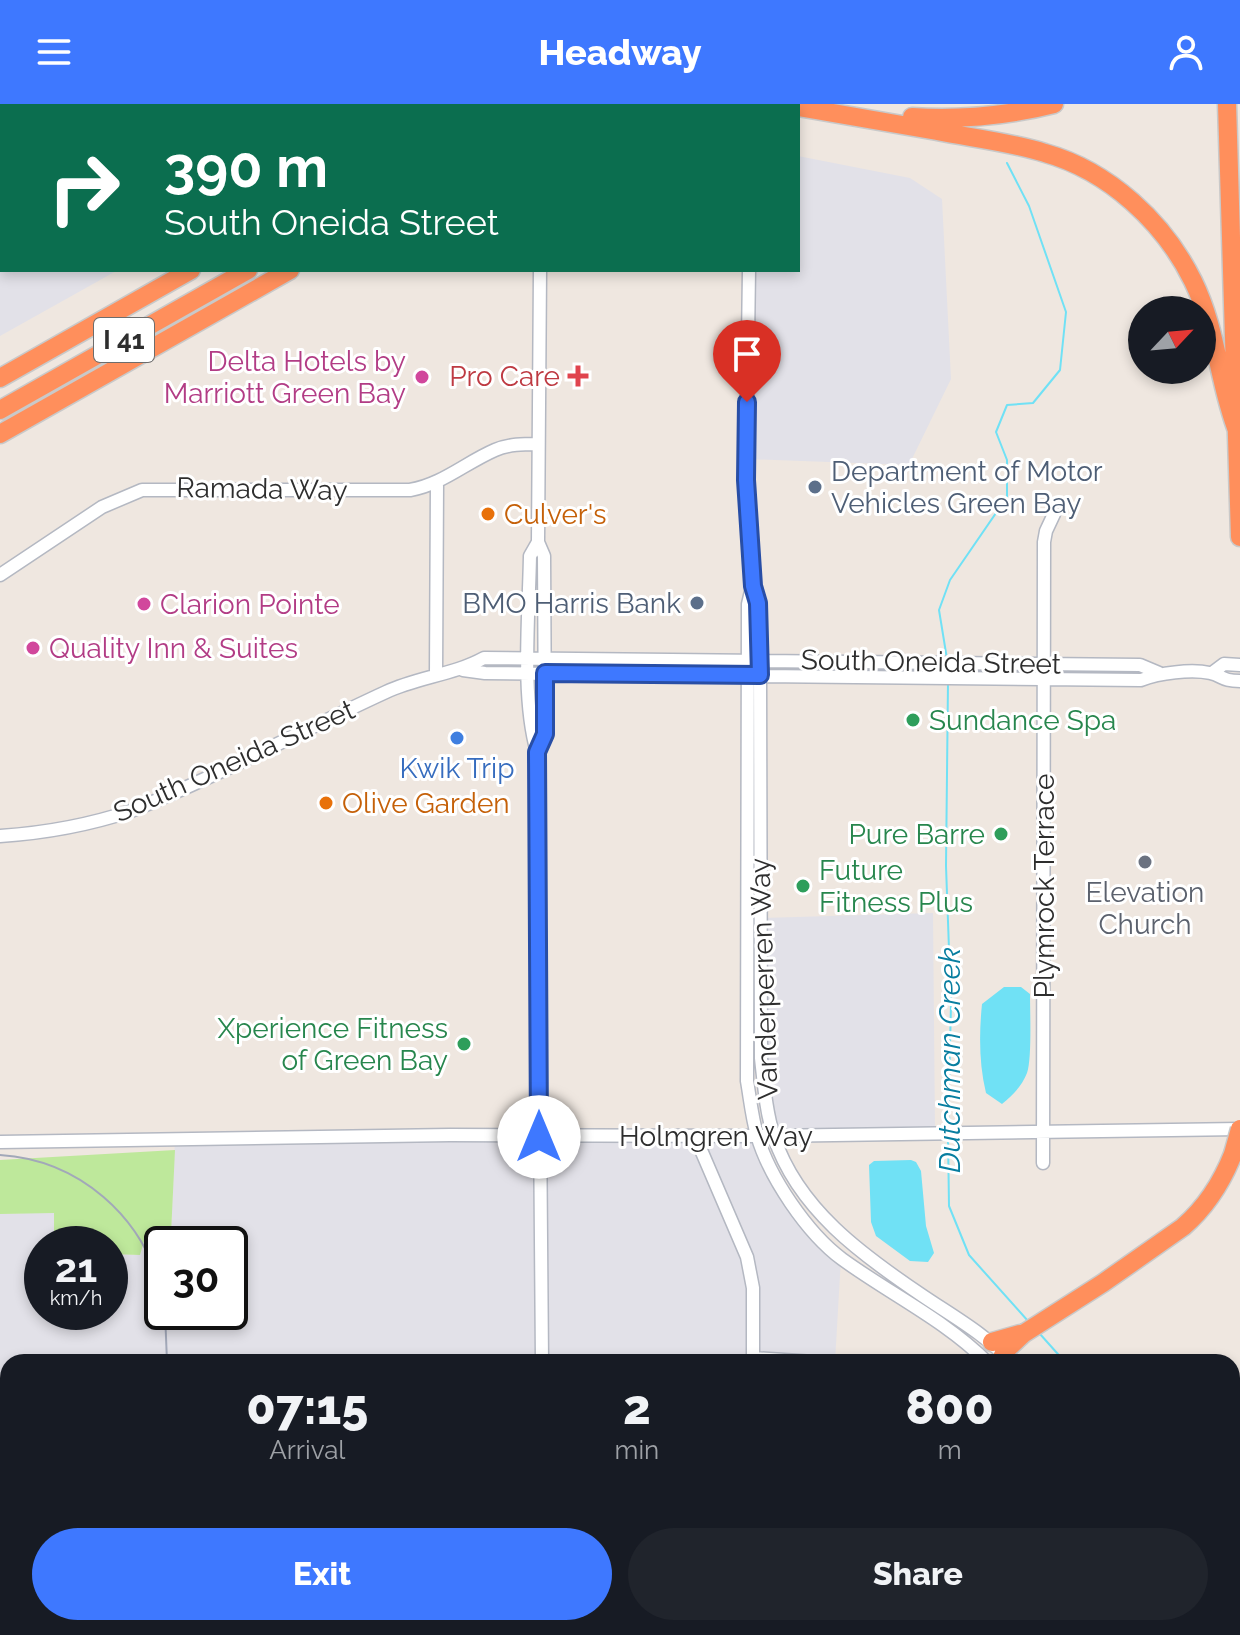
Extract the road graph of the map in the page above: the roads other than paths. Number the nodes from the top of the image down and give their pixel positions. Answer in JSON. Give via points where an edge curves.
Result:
{"nodes":[{"id":1,"x":1054,"y":104,"type":"edge"},
{"id":2,"x":1227,"y":104,"type":"edge"},
{"id":3,"x":800,"y":107,"type":"edge"},
{"id":4,"x":866,"y":119,"type":"junction"},
{"id":5,"x":187,"y":272,"type":"edge"},
{"id":6,"x":244,"y":272,"type":"edge"},
{"id":7,"x":286,"y":272,"type":"edge"},
{"id":8,"x":540,"y":272,"type":"edge"},
{"id":9,"x":749,"y":272,"type":"edge"},
{"id":10,"x":0,"y":378,"type":"edge"},
{"id":11,"x":0,"y":410,"type":"edge"},
{"id":12,"x":1238,"y":433,"type":"junction"},
{"id":13,"x":0,"y":434,"type":"edge"},
{"id":14,"x":538,"y":444,"type":"junction"},
{"id":15,"x":437,"y":483,"type":"junction"},
{"id":16,"x":1054,"y":514,"type":"dead end"},
{"id":17,"x":1240,"y":537,"type":"edge"},
{"id":18,"x":538,"y":542,"type":"junction"},
{"id":19,"x":0,"y":575,"type":"edge"},
{"id":20,"x":529,"y":657,"type":"junction"},
{"id":21,"x":545,"y":657,"type":"junction"},
{"id":22,"x":754,"y":660,"type":"junction"},
{"id":23,"x":1045,"y":664,"type":"junction"},
{"id":24,"x":1240,"y":665,"type":"edge"},
{"id":25,"x":463,"y":670,"type":"junction"},
{"id":26,"x":529,"y":672,"type":"junction"},
{"id":27,"x":545,"y":673,"type":"junction"},
{"id":28,"x":1159,"y":673,"type":"junction"},
{"id":29,"x":1212,"y":673,"type":"junction"},
{"id":30,"x":436,"y":675,"type":"junction"},
{"id":31,"x":754,"y":675,"type":"junction"},
{"id":32,"x":1045,"y":678,"type":"junction"},
{"id":33,"x":1240,"y":681,"type":"edge"},
{"id":34,"x":537,"y":752,"type":"junction"},
{"id":35,"x":0,"y":836,"type":"edge"},
{"id":36,"x":1240,"y":1129,"type":"edge"},
{"id":37,"x":1043,"y":1131,"type":"junction"},
{"id":38,"x":695,"y":1136,"type":"junction"},
{"id":39,"x":757,"y":1136,"type":"junction"},
{"id":40,"x":774,"y":1136,"type":"junction"},
{"id":41,"x":539,"y":1137,"type":"junction"},
{"id":42,"x":0,"y":1142,"type":"edge"},
{"id":43,"x":1043,"y":1163,"type":"dead end"},
{"id":44,"x":542,"y":1354,"type":"edge"},
{"id":45,"x":753,"y":1354,"type":"edge"},
{"id":46,"x":995,"y":1354,"type":"edge"},
{"id":47,"x":995,"y":1354,"type":"edge"},
{"id":48,"x":1000,"y":1354,"type":"edge"}],
"edges":[{"from":1,"to":4,"type":"highway","via":[[981,117]]},
{"from":2,"to":12,"type":"highway"},
{"from":3,"to":4,"type":"highway"},
{"from":4,"to":12,"type":"highway","via":[[1045,153],[1117,190],[1166,238],[1194,283],[1215,339],[1226,404]]},
{"from":5,"to":10,"type":"highway","number":"I 41"},
{"from":6,"to":11,"type":"highway","number":"I 41"},
{"from":7,"to":13,"type":"highway"},
{"from":8,"to":14,"type":"street"},
{"from":9,"to":22,"type":"street","name":"Vanderperren Way","via":[[746,480]]},
{"from":12,"to":17,"type":"highway"},
{"from":14,"to":15,"type":"street","name":"Ramada Way","via":[[495,450]]},
{"from":14,"to":18,"type":"street"},
{"from":15,"to":19,"type":"street","name":"Ramada Way","via":[[391,491],[142,490],[102,507]]},
{"from":15,"to":30,"type":"street"},
{"from":16,"to":23,"type":"street","name":"Plymrock Terrace","via":[[1044,542]]},
{"from":18,"to":20,"type":"street","via":[[530,556]]},
{"from":18,"to":21,"type":"street","via":[[544,556]]},
{"from":20,"to":21,"type":"street","name":"South Oneida Street"},
{"from":20,"to":25,"type":"street","name":"South Oneida Street","via":[[484,658]]},
{"from":20,"to":26,"type":"street"},
{"from":21,"to":22,"type":"street","name":"South Oneida Street"},
{"from":21,"to":27,"type":"street"},
{"from":22,"to":23,"type":"street","name":"South Oneida Street"},
{"from":22,"to":31,"type":"street","name":"Vanderperren Way"},
{"from":23,"to":28,"type":"street","name":"South Oneida Street","via":[[1140,665]]},
{"from":23,"to":32,"type":"street","name":"Plymrock Terrace"},
{"from":24,"to":29,"type":"street","name":"South Oneida Street","via":[[1224,664]]},
{"from":25,"to":26,"type":"street","name":"South Oneida Street"},
{"from":25,"to":30,"type":"street","name":"South Oneida Street"},
{"from":26,"to":27,"type":"street","name":"South Oneida Street"},
{"from":26,"to":34,"type":"street"},
{"from":27,"to":31,"type":"street","name":"South Oneida Street"},
{"from":27,"to":34,"type":"street","via":[[545,734]]},
{"from":28,"to":29,"type":"street","name":"South Oneida Street"},
{"from":28,"to":32,"type":"street","name":"South Oneida Street","via":[[1141,680]]},
{"from":29,"to":33,"type":"street","name":"South Oneida Street","via":[[1224,681]]},
{"from":30,"to":35,"type":"street","name":"South Oneida Street","via":[[391,690],[131,811],[34,834]]},
{"from":31,"to":32,"type":"street","name":"South Oneida Street"},
{"from":31,"to":39,"type":"street","name":"Vanderperren Way","via":[[747,1081]]},
{"from":31,"to":40,"type":"street","name":"Vanderperren Way","via":[[761,1058]]},
{"from":32,"to":37,"type":"street","name":"Plymrock Terrace"},
{"from":34,"to":41,"type":"street"},
{"from":36,"to":37,"type":"street","name":"Holmgren Way"},
{"from":36,"to":48,"type":"highway","bridge":true,"via":[[1217,1187],[1195,1217]]},
{"from":37,"to":40,"type":"street","name":"Holmgren Way"},
{"from":37,"to":43,"type":"street","name":"Plymrock Terrace"},
{"from":38,"to":39,"type":"street","name":"Holmgren Way"},
{"from":38,"to":41,"type":"street","name":"Holmgren Way"},
{"from":38,"to":45,"type":"street","via":[[747,1257],[753,1288]]},
{"from":39,"to":40,"type":"street","name":"Holmgren Way"},
{"from":39,"to":46,"type":"street","name":"Vanderperren Way","via":[[797,1214],[820,1240],[925,1314]]},
{"from":40,"to":47,"type":"street","name":"Vanderperren Way","via":[[795,1179],[850,1245]]},
{"from":41,"to":42,"type":"street","name":"Holmgren Way"},
{"from":41,"to":44,"type":"street"}]}
